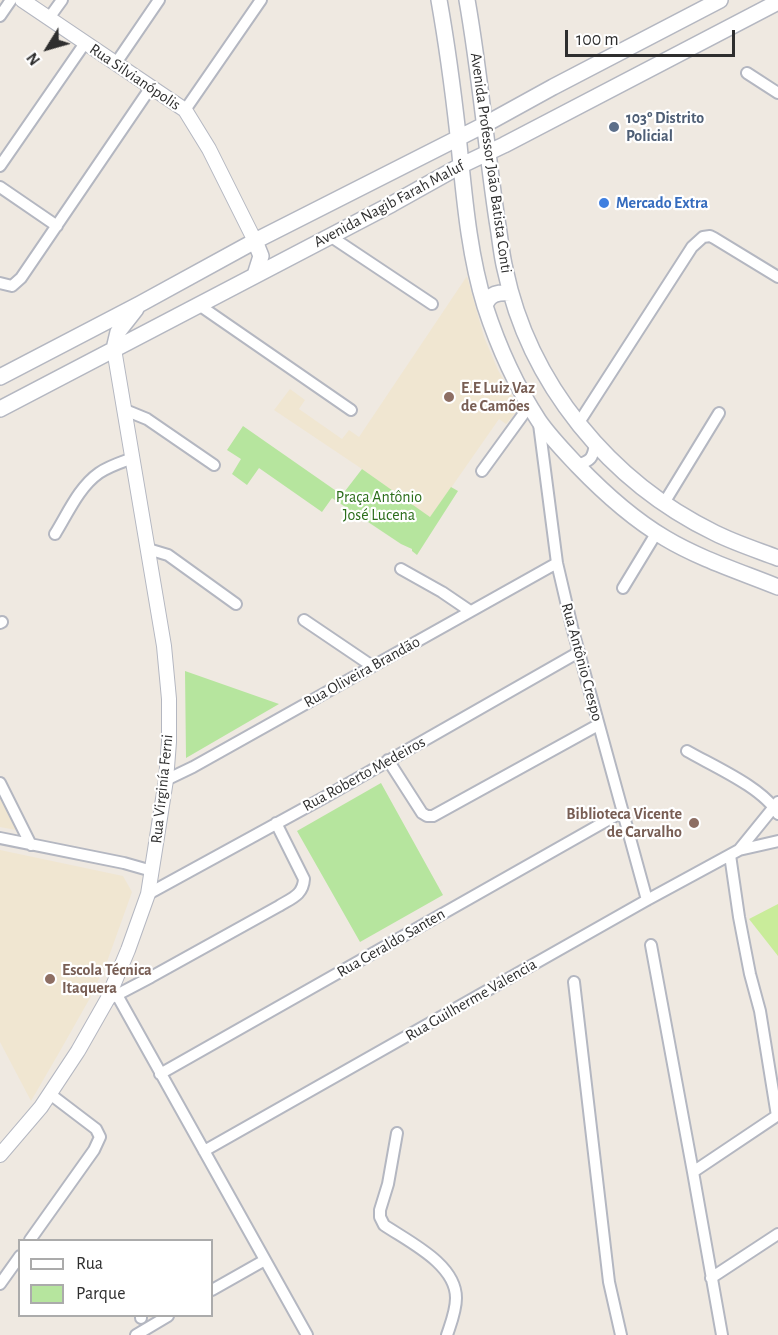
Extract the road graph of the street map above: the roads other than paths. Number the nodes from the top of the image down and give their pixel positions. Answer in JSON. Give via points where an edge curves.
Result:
{"nodes":[{"id":1,"x":11,"y":0,"type":"edge"},
{"id":2,"x":22,"y":0,"type":"edge"},
{"id":3,"x":62,"y":0,"type":"edge"},
{"id":4,"x":159,"y":0,"type":"edge"},
{"id":5,"x":261,"y":0,"type":"edge"},
{"id":6,"x":439,"y":0,"type":"edge"},
{"id":7,"x":467,"y":0,"type":"edge"},
{"id":8,"x":720,"y":0,"type":"edge"},
{"id":9,"x":778,"y":2,"type":"edge"},
{"id":10,"x":0,"y":16,"type":"edge"},
{"id":11,"x":49,"y":18,"type":"junction"},
{"id":12,"x":85,"y":43,"type":"junction"},
{"id":13,"x":116,"y":63,"type":"junction"},
{"id":14,"x":747,"y":73,"type":"dead end"},
{"id":15,"x":152,"y":87,"type":"junction"},
{"id":16,"x":778,"y":93,"type":"edge"},
{"id":17,"x":185,"y":110,"type":"junction"},
{"id":18,"x":484,"y":125,"type":"junction"},
{"id":19,"x":458,"y":138,"type":"junction"},
{"id":20,"x":488,"y":153,"type":"junction"},
{"id":21,"x":0,"y":166,"type":"edge"},
{"id":22,"x":460,"y":166,"type":"junction"},
{"id":23,"x":0,"y":187,"type":"edge"},
{"id":24,"x":57,"y":226,"type":"junction"},
{"id":25,"x":330,"y":236,"type":"junction"},
{"id":26,"x":255,"y":241,"type":"junction"},
{"id":27,"x":505,"y":270,"type":"junction"},
{"id":28,"x":255,"y":275,"type":"junction"},
{"id":29,"x":778,"y":277,"type":"edge"},
{"id":30,"x":478,"y":279,"type":"junction"},
{"id":31,"x":0,"y":283,"type":"edge"},
{"id":32,"x":511,"y":293,"type":"junction"},
{"id":33,"x":140,"y":304,"type":"junction"},
{"id":34,"x":432,"y":304,"type":"dead end"},
{"id":35,"x":199,"y":305,"type":"junction"},
{"id":36,"x":485,"y":306,"type":"junction"},
{"id":37,"x":114,"y":349,"type":"junction"},
{"id":38,"x":0,"y":377,"type":"edge"},
{"id":39,"x":530,"y":405,"type":"junction"},
{"id":40,"x":0,"y":409,"type":"edge"},
{"id":41,"x":125,"y":410,"type":"junction"},
{"id":42,"x":351,"y":410,"type":"dead end"},
{"id":43,"x":719,"y":413,"type":"dead end"},
{"id":44,"x":539,"y":420,"type":"junction"},
{"id":45,"x":578,"y":424,"type":"junction"},
{"id":46,"x":595,"y":444,"type":"junction"},
{"id":47,"x":133,"y":458,"type":"junction"},
{"id":48,"x":214,"y":465,"type":"dead end"},
{"id":49,"x":577,"y":465,"type":"junction"},
{"id":50,"x":482,"y":471,"type":"dead end"},
{"id":51,"x":664,"y":503,"type":"junction"},
{"id":52,"x":657,"y":532,"type":"junction"},
{"id":53,"x":55,"y":534,"type":"dead end"},
{"id":54,"x":148,"y":549,"type":"junction"},
{"id":55,"x":778,"y":558,"type":"edge"},
{"id":56,"x":557,"y":563,"type":"junction"},
{"id":57,"x":401,"y":569,"type":"dead end"},
{"id":58,"x":623,"y":588,"type":"dead end"},
{"id":59,"x":778,"y":588,"type":"edge"},
{"id":60,"x":236,"y":604,"type":"dead end"},
{"id":61,"x":470,"y":611,"type":"junction"},
{"id":62,"x":304,"y":620,"type":"dead end"},
{"id":63,"x":579,"y":652,"type":"junction"},
{"id":64,"x":372,"y":666,"type":"junction"},
{"id":65,"x":598,"y":725,"type":"junction"},
{"id":66,"x":687,"y":751,"type":"dead end"},
{"id":67,"x":388,"y":760,"type":"junction"},
{"id":68,"x":166,"y":780,"type":"junction"},
{"id":69,"x":0,"y":783,"type":"edge"},
{"id":70,"x":777,"y":808,"type":"edge"},
{"id":71,"x":622,"y":812,"type":"junction"},
{"id":72,"x":276,"y":824,"type":"junction"},
{"id":73,"x":0,"y":838,"type":"edge"},
{"id":74,"x":778,"y":841,"type":"edge"},
{"id":75,"x":31,"y":845,"type":"junction"},
{"id":76,"x":735,"y":853,"type":"junction"},
{"id":77,"x":152,"y":871,"type":"junction"},
{"id":78,"x":148,"y":894,"type":"junction"},
{"id":79,"x":646,"y":900,"type":"junction"},
{"id":80,"x":651,"y":945,"type":"dead end"},
{"id":81,"x":574,"y":982,"type":"dead end"},
{"id":82,"x":112,"y":997,"type":"junction"},
{"id":83,"x":160,"y":1074,"type":"junction"},
{"id":84,"x":50,"y":1094,"type":"junction"},
{"id":85,"x":777,"y":1115,"type":"edge"},
{"id":86,"x":397,"y":1133,"type":"dead end"},
{"id":87,"x":204,"y":1151,"type":"junction"},
{"id":88,"x":0,"y":1155,"type":"edge"},
{"id":89,"x":693,"y":1172,"type":"junction"},
{"id":90,"x":778,"y":1233,"type":"edge"},
{"id":91,"x":31,"y":1239,"type":"edge"},
{"id":92,"x":18,"y":1259,"type":"edge"},
{"id":93,"x":265,"y":1260,"type":"junction"},
{"id":94,"x":711,"y":1278,"type":"junction"},
{"id":95,"x":0,"y":1284,"type":"edge"},
{"id":96,"x":213,"y":1289,"type":"edge"},
{"id":97,"x":164,"y":1317,"type":"edge"},
{"id":98,"x":140,"y":1324,"type":"edge"},
{"id":99,"x":307,"y":1335,"type":"edge"},
{"id":100,"x":447,"y":1335,"type":"edge"},
{"id":101,"x":621,"y":1335,"type":"edge"},
{"id":102,"x":722,"y":1335,"type":"edge"}],
"edges":[{"from":1,"to":10,"type":"street"},
{"from":2,"to":11,"type":"street","name":"Rua Silvianópolis"},
{"from":3,"to":11,"type":"street"},
{"from":4,"to":13,"type":"street"},
{"from":5,"to":17,"type":"street"},
{"from":6,"to":19,"type":"main road","name":"Avenida Professor João Batista Conti"},
{"from":7,"to":18,"type":"main road","name":"Avenida Professor João Batista Conti"},
{"from":8,"to":18,"type":"main road","name":"Avenida Nagib Farah Maluf"},
{"from":9,"to":20,"type":"main road","name":"Avenida Nagib Farah Maluf"},
{"from":11,"to":12,"type":"street","name":"Rua Silvianópolis"},
{"from":12,"to":13,"type":"street","name":"Rua Silvianópolis"},
{"from":12,"to":21,"type":"street"},
{"from":13,"to":15,"type":"street","name":"Rua Silvianópolis"},
{"from":14,"to":16,"type":"street"},
{"from":15,"to":17,"type":"street","name":"Rua Silvianópolis"},
{"from":15,"to":24,"type":"street"},
{"from":17,"to":26,"type":"street","name":"Rua Silvianópolis"},
{"from":18,"to":19,"type":"main road","name":"Avenida Nagib Farah Maluf"},
{"from":18,"to":20,"type":"main road","name":"Avenida Professor João Batista Conti"},
{"from":19,"to":22,"type":"main road","name":"Avenida Professor João Batista Conti"},
{"from":19,"to":26,"type":"main road","name":"Avenida Nagib Farah Maluf"},
{"from":20,"to":22,"type":"main road","name":"Avenida Nagib Farah Maluf"},
{"from":20,"to":27,"type":"main road","name":"Avenida Professor João Batista Conti"},
{"from":22,"to":25,"type":"main road","name":"Avenida Nagib Farah Maluf"},
{"from":22,"to":30,"type":"main road","name":"Avenida Professor João Batista Conti"},
{"from":23,"to":24,"type":"street"},
{"from":24,"to":31,"type":"street","via":[[21,278],[12,286]]},
{"from":25,"to":28,"type":"main road","name":"Avenida Nagib Farah Maluf"},
{"from":25,"to":34,"type":"street"},
{"from":26,"to":28,"type":"main road","via":[[261,256]]},
{"from":26,"to":33,"type":"main road","name":"Avenida Nagib Farah Maluf"},
{"from":27,"to":30,"type":"main road","via":[[496,282],[486,284]]},
{"from":27,"to":32,"type":"main road","name":"Avenida Professor João Batista Conti"},
{"from":28,"to":35,"type":"main road","name":"Avenida Nagib Farah Maluf"},
{"from":29,"to":45,"type":"street","via":[[710,236],[702,237]]},
{"from":30,"to":36,"type":"main road","name":"Avenida Professor João Batista Conti"},
{"from":32,"to":36,"type":"main road","via":[[490,296]]},
{"from":32,"to":45,"type":"main road","name":"Avenida Professor João Batista Conti","via":[[529,342]]},
{"from":33,"to":37,"type":"main road","via":[[118,332]]},
{"from":33,"to":38,"type":"main road","name":"Avenida Nagib Farah Maluf"},
{"from":35,"to":37,"type":"main road","name":"Avenida Nagib Farah Maluf"},
{"from":35,"to":42,"type":"street"},
{"from":36,"to":39,"type":"main road","name":"Avenida Professor João Batista Conti","via":[[512,373]]},
{"from":37,"to":40,"type":"main road","name":"Avenida Nagib Farah Maluf"},
{"from":37,"to":41,"type":"street","name":"Rua Virginía Ferni"},
{"from":39,"to":44,"type":"main road","name":"Avenida Professor João Batista Conti"},
{"from":39,"to":50,"type":"street"},
{"from":41,"to":47,"type":"street","name":"Rua Virginía Ferni"},
{"from":41,"to":48,"type":"street","via":[[147,419]]},
{"from":43,"to":51,"type":"street"},
{"from":44,"to":49,"type":"main road","name":"Avenida Professor João Batista Conti"},
{"from":44,"to":56,"type":"street","name":"Rua Antônio Crespo"},
{"from":45,"to":46,"type":"main road","name":"Avenida Professor João Batista Conti"},
{"from":46,"to":49,"type":"street","via":[[593,456]]},
{"from":46,"to":51,"type":"main road","name":"Avenida Professor João Batista Conti"},
{"from":47,"to":53,"type":"street","via":[[92,479]]},
{"from":47,"to":54,"type":"street","name":"Rua Virginía Ferni"},
{"from":49,"to":52,"type":"main road","name":"Avenida Professor João Batista Conti","via":[[619,505]]},
{"from":51,"to":55,"type":"main road","name":"Avenida Professor João Batista Conti","via":[[716,534]]},
{"from":52,"to":58,"type":"street"},
{"from":52,"to":59,"type":"main road","name":"Avenida Professor João Batista Conti","via":[[701,556]]},
{"from":54,"to":60,"type":"street","via":[[168,555]]},
{"from":54,"to":68,"type":"street","name":"Rua Virginía Ferni","via":[[169,699]]},
{"from":56,"to":61,"type":"street","name":"Rua Oliveira Brandão"},
{"from":56,"to":63,"type":"street","name":"Rua Antônio Crespo"},
{"from":57,"to":61,"type":"street"},
{"from":61,"to":64,"type":"street","name":"Rua Oliveira Brandão"},
{"from":62,"to":64,"type":"street"},
{"from":63,"to":65,"type":"street","name":"Rua Antônio Crespo"},
{"from":63,"to":67,"type":"street","name":"Rua Roberto Medeiros"},
{"from":64,"to":68,"type":"street","name":"Rua Oliveira Brandão"},
{"from":65,"to":67,"type":"street","via":[[432,816],[422,813]]},
{"from":65,"to":71,"type":"street","name":"Rua Antônio Crespo"},
{"from":66,"to":70,"type":"street","via":[[745,783]]},
{"from":67,"to":72,"type":"street","name":"Rua Roberto Medeiros"},
{"from":68,"to":77,"type":"street","name":"Rua Virginía Ferni"},
{"from":69,"to":75,"type":"street"},
{"from":70,"to":76,"type":"street","name":"Rua Guilherme Valencia"},
{"from":71,"to":79,"type":"street","name":"Rua Antônio Crespo"},
{"from":71,"to":83,"type":"street","name":"Rua Geraldo Santen"},
{"from":72,"to":78,"type":"street","name":"Rua Roberto Medeiros"},
{"from":72,"to":82,"type":"street","via":[[304,879],[297,895]]},
{"from":73,"to":75,"type":"street"},
{"from":74,"to":76,"type":"street","name":"Rua Guilherme Valencia"},
{"from":75,"to":77,"type":"street"},
{"from":76,"to":79,"type":"street","name":"Rua Guilherme Valencia"},
{"from":76,"to":85,"type":"street","via":[[740,923]]},
{"from":77,"to":78,"type":"street","name":"Rua Virginía Ferni"},
{"from":78,"to":82,"type":"street","name":"Rua Virginía Ferni"},
{"from":79,"to":87,"type":"street","name":"Rua Guilherme Valencia"},
{"from":80,"to":89,"type":"street"},
{"from":81,"to":101,"type":"street","via":[[609,1282]]},
{"from":82,"to":83,"type":"street"},
{"from":82,"to":84,"type":"street","name":"Rua Virginía Ferni"},
{"from":83,"to":87,"type":"street"},
{"from":84,"to":88,"type":"street","name":"Rua Virginía Ferni"},
{"from":84,"to":91,"type":"street","via":[[96,1129],[100,1137]]},
{"from":85,"to":89,"type":"street"},
{"from":86,"to":100,"type":"street","via":[[380,1217],[384,1224],[437,1261],[450,1276],[456,1298]]},
{"from":87,"to":93,"type":"street"},
{"from":89,"to":94,"type":"street"},
{"from":90,"to":94,"type":"street"},
{"from":92,"to":95,"type":"street"},
{"from":93,"to":96,"type":"street"},
{"from":93,"to":99,"type":"street"},
{"from":94,"to":102,"type":"street"},
{"from":97,"to":98,"type":"street"}]}
